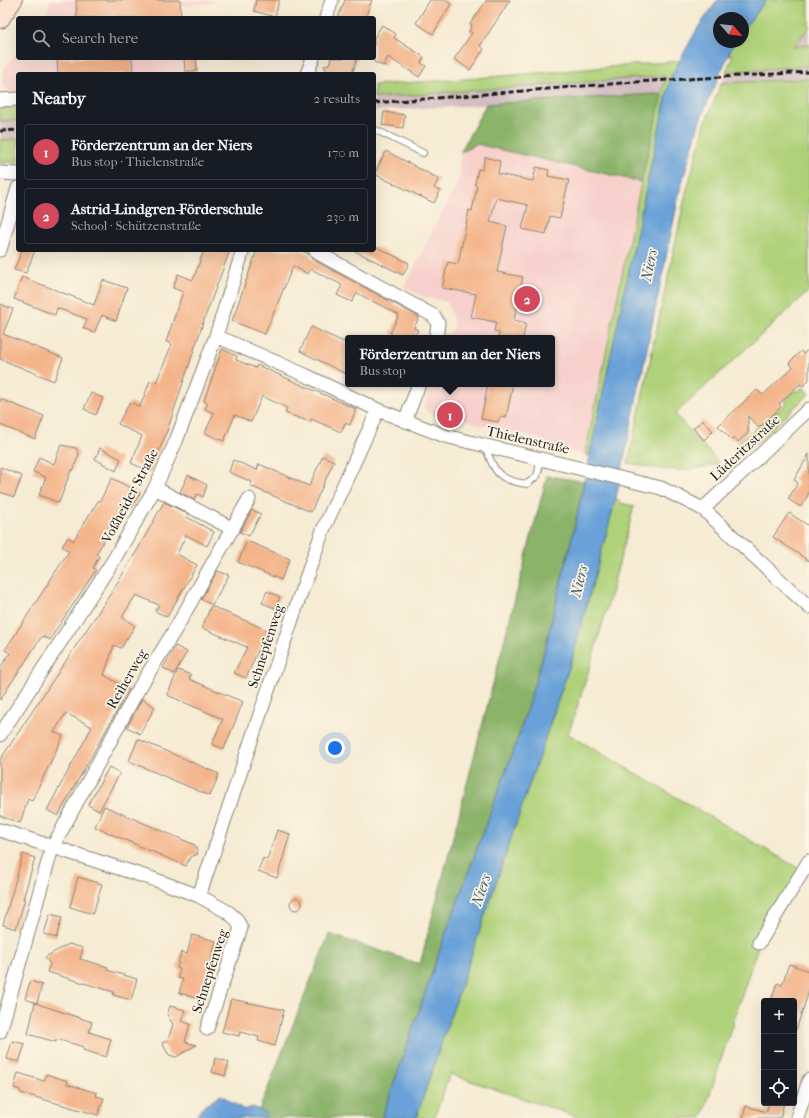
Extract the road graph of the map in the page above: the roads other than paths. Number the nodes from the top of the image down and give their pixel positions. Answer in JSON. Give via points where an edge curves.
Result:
{"nodes":[{"id":1,"x":13,"y":0,"type":"edge"},
{"id":2,"x":332,"y":0,"type":"edge"},
{"id":3,"x":327,"y":16,"type":"edge"},
{"id":4,"x":0,"y":19,"type":"edge"},
{"id":5,"x":312,"y":60,"type":"edge"},
{"id":6,"x":308,"y":72,"type":"edge"},
{"id":7,"x":16,"y":99,"type":"edge"},
{"id":8,"x":0,"y":100,"type":"edge"},
{"id":9,"x":376,"y":130,"type":"edge"},
{"id":10,"x":424,"y":153,"type":"dead end"},
{"id":11,"x":0,"y":173,"type":"edge"},
{"id":12,"x":16,"y":174,"type":"edge"},
{"id":13,"x":16,"y":195,"type":"edge"},
{"id":14,"x":0,"y":250,"type":"edge"},
{"id":15,"x":242,"y":252,"type":"edge"},
{"id":16,"x":316,"y":252,"type":"dead end"},
{"id":17,"x":436,"y":335,"type":"edge"},
{"id":18,"x":216,"y":336,"type":"junction"},
{"id":19,"x":418,"y":387,"type":"edge"},
{"id":20,"x":378,"y":410,"type":"junction"},
{"id":21,"x":809,"y":410,"type":"edge"},
{"id":22,"x":405,"y":422,"type":"junction"},
{"id":23,"x":484,"y":446,"type":"junction"},
{"id":24,"x":541,"y":460,"type":"junction"},
{"id":25,"x":155,"y":488,"type":"junction"},
{"id":26,"x":249,"y":499,"type":"dead end"},
{"id":27,"x":703,"y":509,"type":"junction"},
{"id":28,"x":233,"y":529,"type":"junction"},
{"id":29,"x":809,"y":607,"type":"edge"},
{"id":30,"x":0,"y":735,"type":"edge"},
{"id":31,"x":0,"y":830,"type":"edge"},
{"id":32,"x":52,"y":848,"type":"junction"},
{"id":33,"x":809,"y":861,"type":"edge"},
{"id":34,"x":198,"y":896,"type":"junction"},
{"id":35,"x":759,"y":943,"type":"dead end"},
{"id":36,"x":207,"y":1029,"type":"dead end"},
{"id":37,"x":0,"y":1032,"type":"edge"},
{"id":38,"x":809,"y":1080,"type":"edge"},
{"id":39,"x":797,"y":1118,"type":"edge"}],
"edges":[{"from":1,"to":4,"type":"main road"},
{"from":2,"to":3,"type":"street"},
{"from":5,"to":6,"type":"street"},
{"from":7,"to":8,"type":"street"},
{"from":9,"to":10,"type":"lane"},
{"from":11,"to":12,"type":"street"},
{"from":13,"to":14,"type":"street"},
{"from":15,"to":18,"type":"street","name":"Voßheider Straße"},
{"from":16,"to":17,"type":"street","via":[[430,313],[438,323]]},
{"from":18,"to":20,"type":"street","name":"Thielenstraße"},
{"from":18,"to":25,"type":"street","name":"Voßheider Straße"},
{"from":19,"to":22,"type":"street"},
{"from":20,"to":22,"type":"street","name":"Thielenstraße"},
{"from":20,"to":34,"type":"street","name":"Schnepfenweg","via":[[323,530]]},
{"from":21,"to":27,"type":"street","name":"Lüderitzstraße"},
{"from":22,"to":23,"type":"street","name":"Thielenstraße"},
{"from":23,"to":24,"type":"street","name":"Thielenstraße"},
{"from":23,"to":24,"type":"lane","via":[[494,469],[508,482],[527,484],[537,476]]},
{"from":24,"to":27,"type":"street","name":"Thielenstraße","via":[[661,488]]},
{"from":25,"to":28,"type":"street"},
{"from":25,"to":30,"type":"street","name":"Voßheider Straße","via":[[113,561]]},
{"from":26,"to":28,"type":"street","name":"Reiherweg"},
{"from":27,"to":29,"type":"street","name":"Thielenstraße"},
{"from":28,"to":32,"type":"street","name":"Reiherweg","via":[[135,695]]},
{"from":31,"to":32,"type":"street","name":"Schnepfenweg"},
{"from":32,"to":34,"type":"street","name":"Schnepfenweg","via":[[156,880]]},
{"from":32,"to":37,"type":"street"},
{"from":33,"to":35,"type":"street"},
{"from":34,"to":36,"type":"street","name":"Schnepfenweg","via":[[228,912],[241,928]]},
{"from":38,"to":39,"type":"street"}]}
